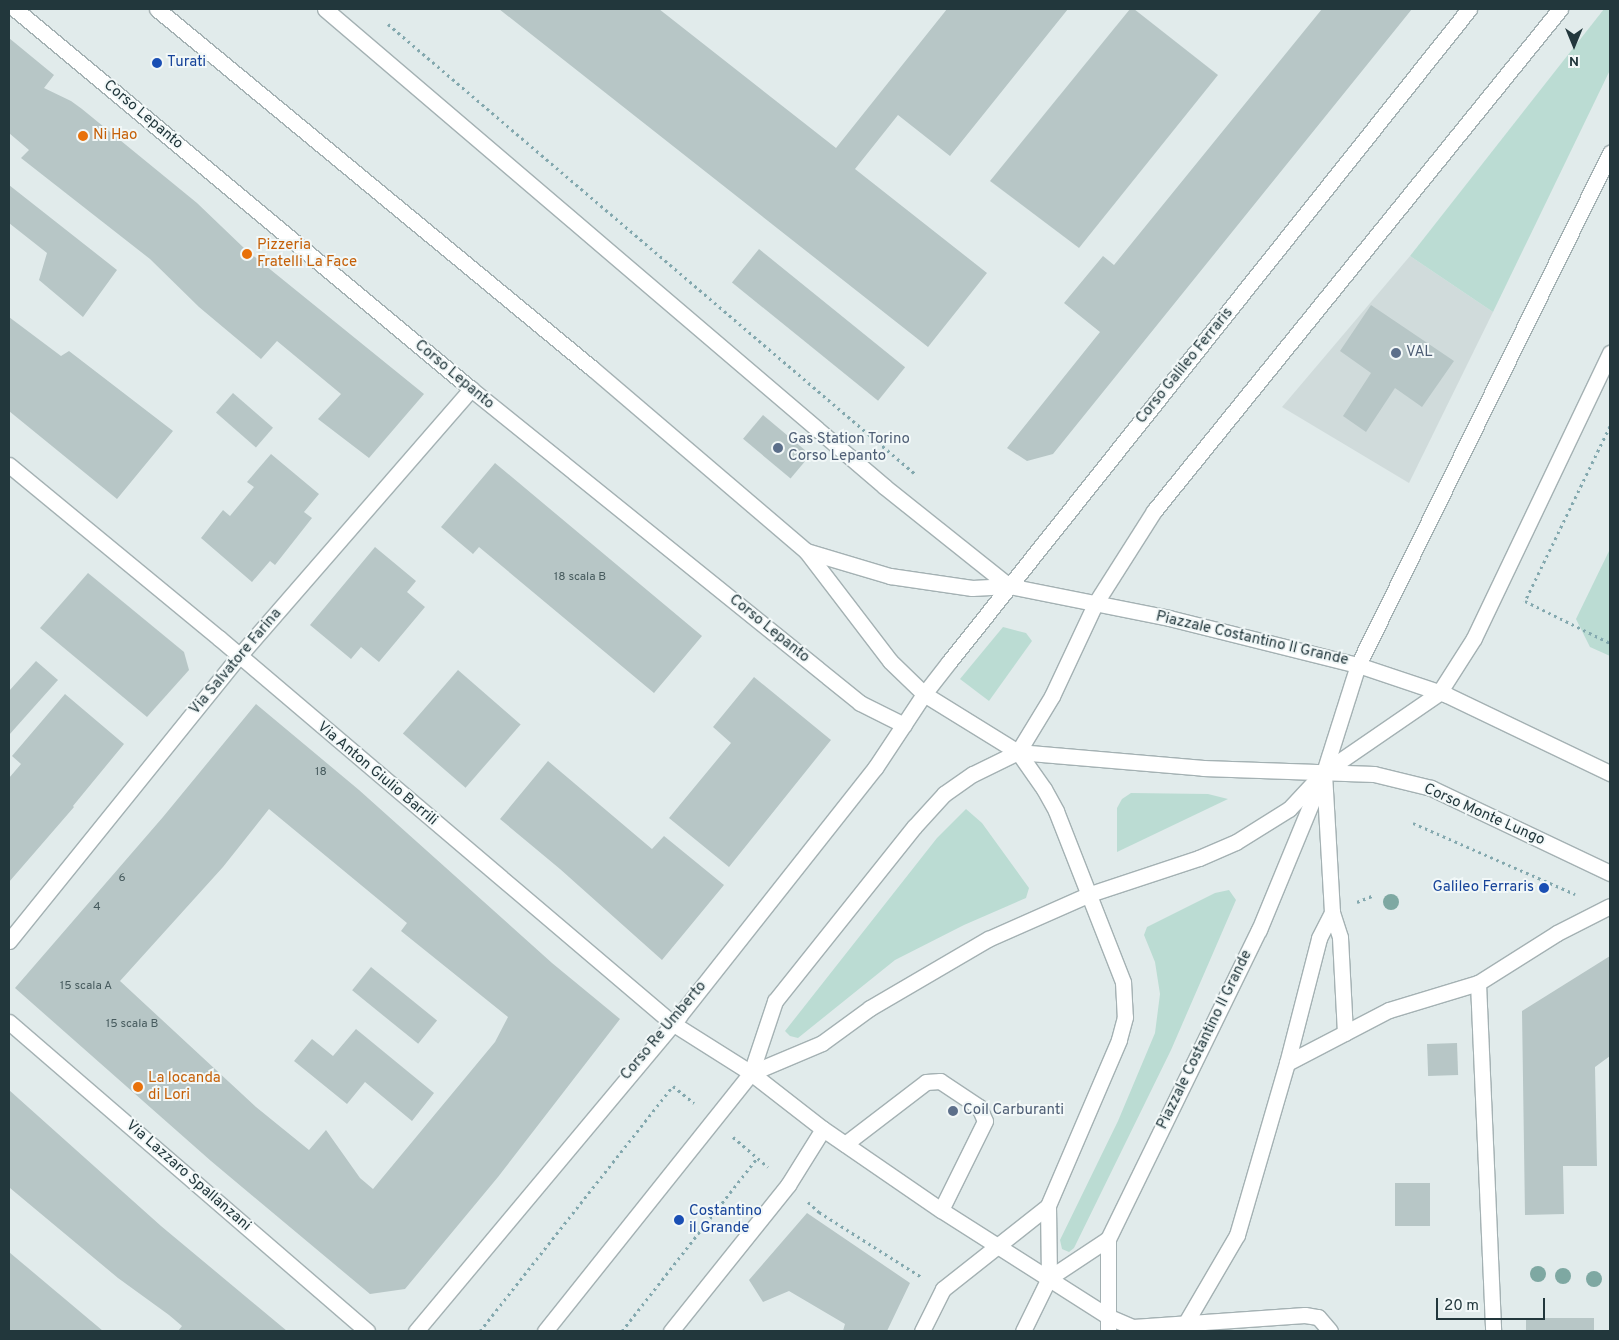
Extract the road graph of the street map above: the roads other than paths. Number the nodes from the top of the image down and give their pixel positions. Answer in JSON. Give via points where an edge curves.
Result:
{"nodes":[{"id":1,"x":15,"y":9,"type":"edge"},
{"id":2,"x":157,"y":9,"type":"edge"},
{"id":3,"x":325,"y":9,"type":"edge"},
{"id":4,"x":1469,"y":9,"type":"edge"},
{"id":5,"x":1560,"y":9,"type":"edge"},
{"id":6,"x":1610,"y":153,"type":"edge"},
{"id":7,"x":1610,"y":354,"type":"edge"},
{"id":8,"x":471,"y":389,"type":"junction"},
{"id":9,"x":9,"y":465,"type":"edge"},
{"id":10,"x":806,"y":551,"type":"junction"},
{"id":11,"x":1009,"y":586,"type":"junction"},
{"id":12,"x":1095,"y":604,"type":"junction"},
{"id":13,"x":239,"y":656,"type":"junction"},
{"id":14,"x":1358,"y":665,"type":"junction"},
{"id":15,"x":1439,"y":693,"type":"junction"},
{"id":16,"x":924,"y":694,"type":"junction"},
{"id":17,"x":904,"y":725,"type":"junction"},
{"id":18,"x":1018,"y":752,"type":"junction"},
{"id":19,"x":1324,"y":772,"type":"junction"},
{"id":20,"x":1610,"y":773,"type":"edge"},
{"id":21,"x":1610,"y":873,"type":"edge"},
{"id":22,"x":1090,"y":894,"type":"junction"},
{"id":23,"x":1609,"y":907,"type":"edge"},
{"id":24,"x":1332,"y":912,"type":"junction"},
{"id":25,"x":9,"y":940,"type":"edge"},
{"id":26,"x":1478,"y":983,"type":"junction"},
{"id":27,"x":9,"y":1022,"type":"edge"},
{"id":28,"x":672,"y":1024,"type":"junction"},
{"id":29,"x":1345,"y":1032,"type":"junction"},
{"id":30,"x":1287,"y":1063,"type":"junction"},
{"id":31,"x":751,"y":1073,"type":"junction"},
{"id":32,"x":823,"y":1129,"type":"junction"},
{"id":33,"x":845,"y":1144,"type":"junction"},
{"id":34,"x":1048,"y":1206,"type":"junction"},
{"id":35,"x":941,"y":1210,"type":"junction"},
{"id":36,"x":1108,"y":1239,"type":"junction"},
{"id":37,"x":998,"y":1246,"type":"junction"},
{"id":38,"x":1049,"y":1278,"type":"junction"},
{"id":39,"x":1108,"y":1324,"type":"edge"},
{"id":40,"x":1186,"y":1324,"type":"junction"},
{"id":41,"x":367,"y":1331,"type":"edge"},
{"id":42,"x":416,"y":1331,"type":"edge"},
{"id":43,"x":545,"y":1331,"type":"edge"},
{"id":44,"x":671,"y":1331,"type":"edge"},
{"id":45,"x":922,"y":1331,"type":"edge"},
{"id":46,"x":1023,"y":1331,"type":"edge"},
{"id":47,"x":1330,"y":1331,"type":"edge"},
{"id":48,"x":1493,"y":1331,"type":"edge"}],
"edges":[{"from":1,"to":8,"type":"street","name":"Corso Lepanto"},
{"from":2,"to":10,"type":"street","via":[[593,369]]},
{"from":3,"to":11,"type":"street","via":[[885,487]]},
{"from":4,"to":11,"type":"street","name":"Corso Galileo Ferraris"},
{"from":5,"to":12,"type":"street","via":[[1154,511]]},
{"from":6,"to":14,"type":"street"},
{"from":7,"to":15,"type":"street","via":[[1474,638]]},
{"from":8,"to":13,"type":"street","name":"Via Salvatore Farina"},
{"from":8,"to":17,"type":"street","name":"Corso Lepanto","via":[[860,703]]},
{"from":9,"to":13,"type":"street","name":"Via Anton Giulio Barrili"},
{"from":10,"to":11,"type":"street","via":[[890,576],[972,588]]},
{"from":10,"to":16,"type":"street","via":[[890,661]]},
{"from":11,"to":12,"type":"street","name":"Piazzale Costantino Il Grande"},
{"from":11,"to":16,"type":"street","name":"Corso Galileo Ferraris"},
{"from":12,"to":14,"type":"street","name":"Piazzale Costantino Il Grande","via":[[1169,618]]},
{"from":12,"to":18,"type":"street","via":[[1052,696]]},
{"from":13,"to":25,"type":"street","name":"Via Salvatore Farina"},
{"from":13,"to":28,"type":"street","name":"Via Anton Giulio Barrili"},
{"from":14,"to":15,"type":"street"},
{"from":14,"to":19,"type":"street","name":"Piazzale Costantino Il Grande"},
{"from":15,"to":19,"type":"street"},
{"from":15,"to":20,"type":"street"},
{"from":16,"to":17,"type":"street","name":"Corso Galileo Ferraris"},
{"from":16,"to":18,"type":"street"},
{"from":17,"to":28,"type":"street","name":"Corso Re Umberto","via":[[875,768]]},
{"from":18,"to":19,"type":"street","via":[[1203,768]]},
{"from":18,"to":22,"type":"street","via":[[1056,811]]},
{"from":18,"to":31,"type":"street","via":[[972,774],[944,794],[914,827],[775,1001]]},
{"from":19,"to":21,"type":"street","name":"Corso Monte Lungo","via":[[1374,774],[1431,788]]},
{"from":19,"to":22,"type":"street","name":"Piazzale Costantino Il Grande","via":[[1288,809],[1236,842],[1199,858]]},
{"from":19,"to":24,"type":"street","name":"Piazzale Costantino Il Grande"},
{"from":19,"to":36,"type":"street","name":"Piazzale Costantino Il Grande","via":[[1259,930]]},
{"from":22,"to":31,"type":"street","name":"Piazzale Costantino Il Grande","via":[[988,939],[870,1008],[822,1043]]},
{"from":22,"to":34,"type":"street","via":[[1123,982],[1125,1018],[1119,1040]]},
{"from":23,"to":26,"type":"street","via":[[1557,933]]},
{"from":24,"to":29,"type":"street","name":"Piazzale Costantino Il Grande","via":[[1340,937]]},
{"from":24,"to":30,"type":"street","name":"Piazzale Costantino Il Grande","via":[[1319,938]]},
{"from":26,"to":29,"type":"street","via":[[1389,1010]]},
{"from":26,"to":48,"type":"street"},
{"from":27,"to":41,"type":"street","name":"Via Lazzaro Spallanzani"},
{"from":28,"to":31,"type":"street","name":"Via Anton Giulio Barrili"},
{"from":28,"to":42,"type":"street","name":"Corso Re Umberto"},
{"from":29,"to":30,"type":"street"},
{"from":30,"to":40,"type":"street","name":"Piazzale Costantino Il Grande","via":[[1237,1235]]},
{"from":31,"to":32,"type":"street"},
{"from":31,"to":43,"type":"street"},
{"from":32,"to":33,"type":"street"},
{"from":32,"to":44,"type":"street","via":[[788,1185]]},
{"from":33,"to":35,"type":"street"},
{"from":33,"to":35,"type":"street","via":[[926,1082],[940,1081],[978,1107],[984,1121]]},
{"from":34,"to":37,"type":"street"},
{"from":34,"to":38,"type":"street"},
{"from":35,"to":37,"type":"street"},
{"from":36,"to":38,"type":"street"},
{"from":36,"to":39,"type":"street"},
{"from":37,"to":38,"type":"street"},
{"from":37,"to":45,"type":"street","via":[[943,1290]]},
{"from":38,"to":39,"type":"street"},
{"from":38,"to":46,"type":"street"},
{"from":39,"to":40,"type":"street","via":[[1133,1328]]},
{"from":40,"to":47,"type":"street","via":[[1305,1315],[1318,1317]]}]}
